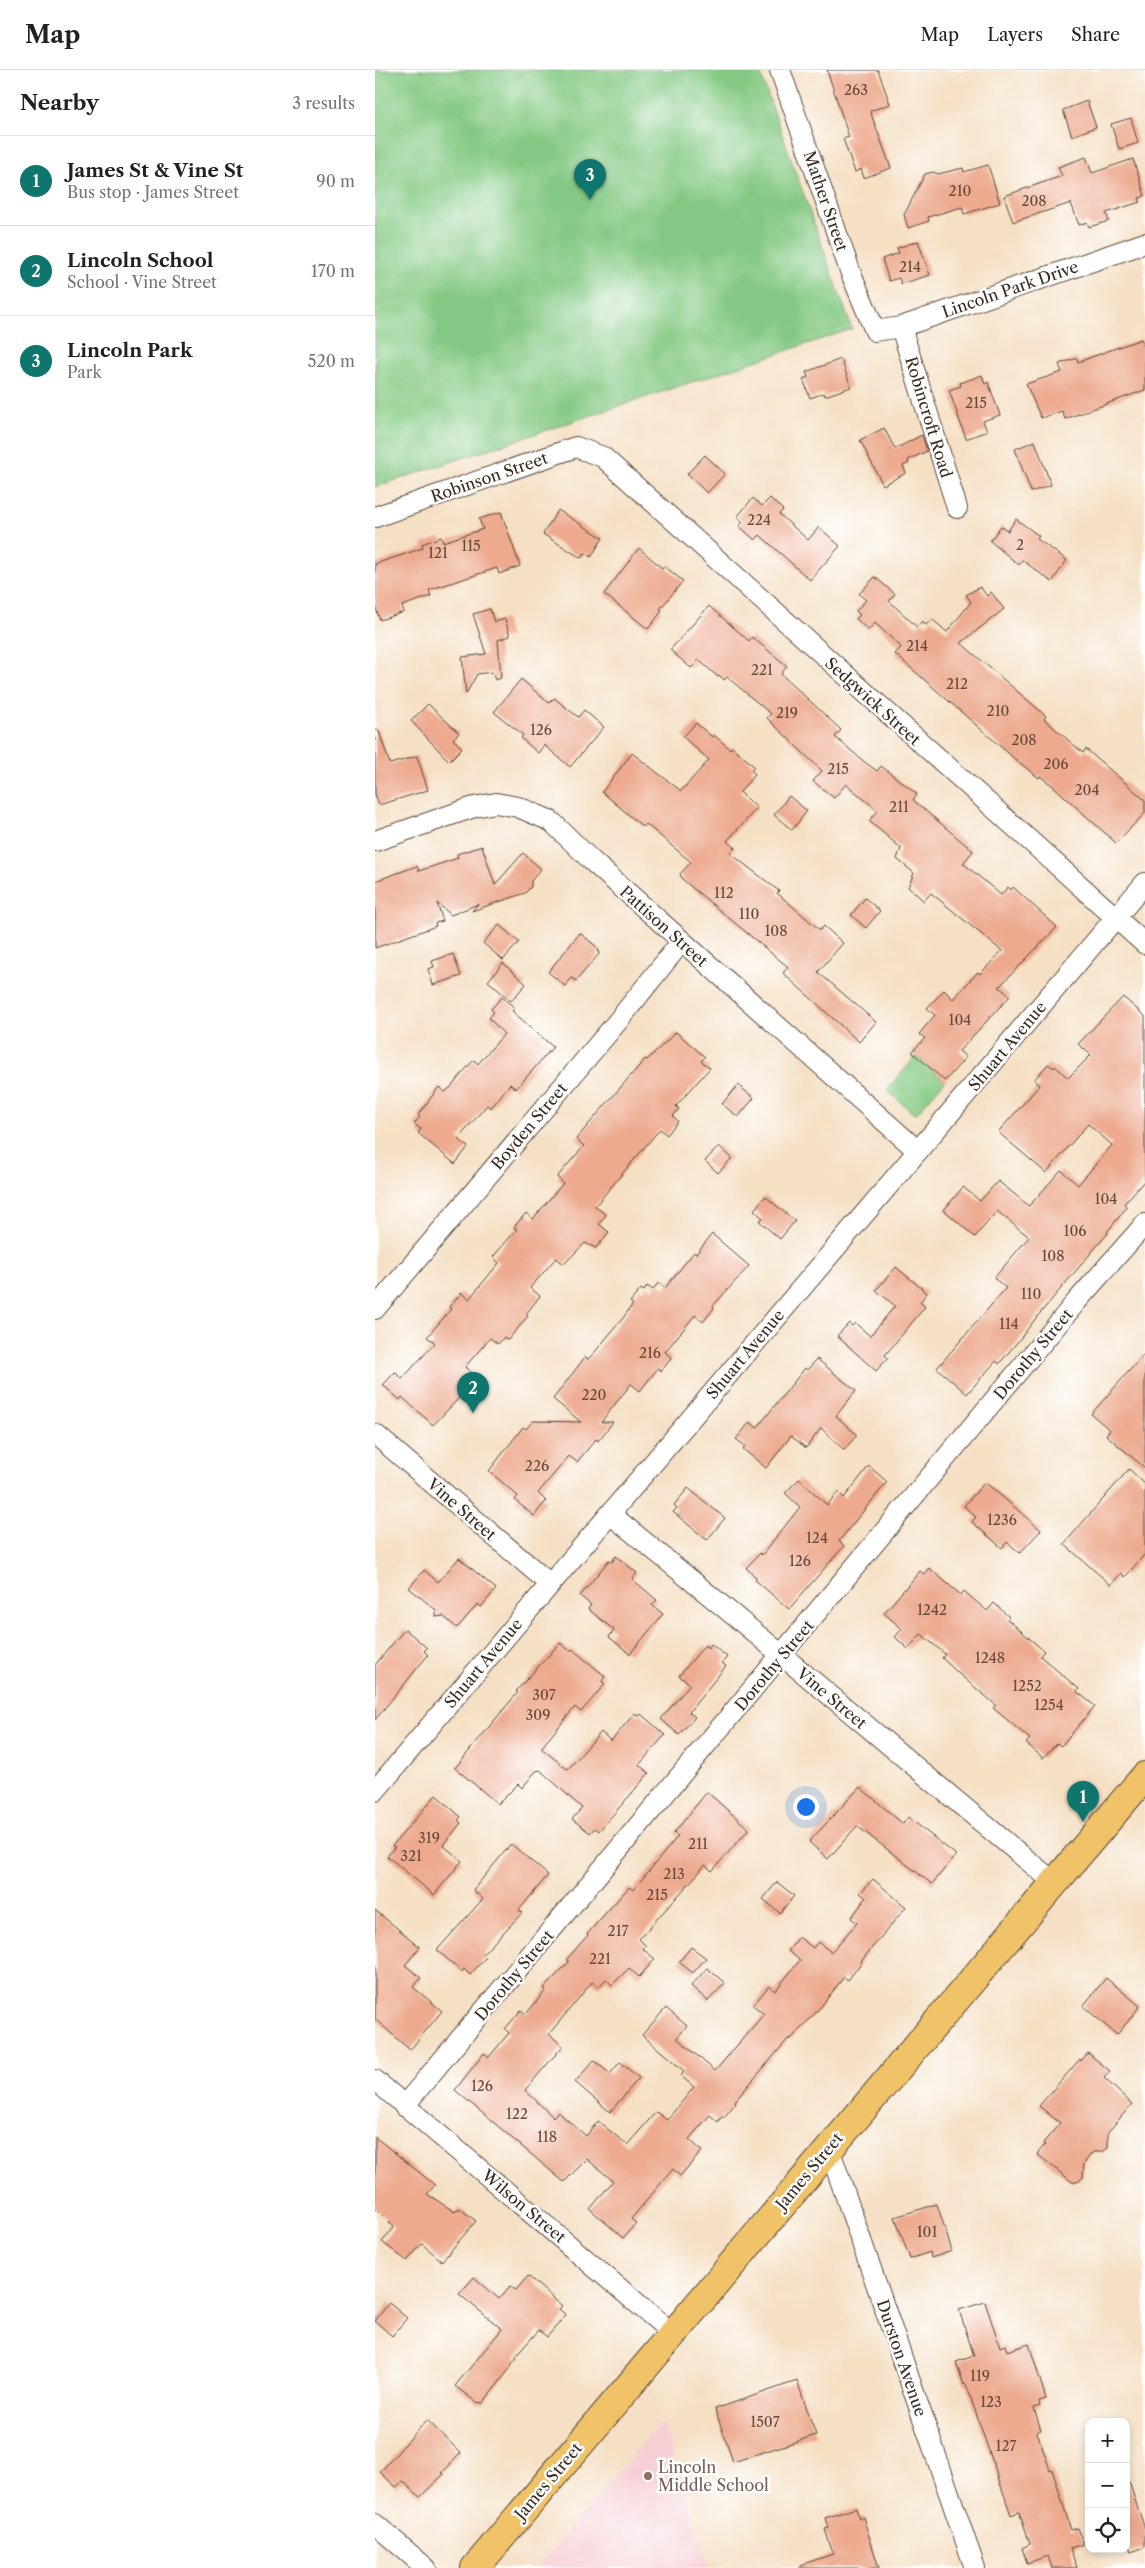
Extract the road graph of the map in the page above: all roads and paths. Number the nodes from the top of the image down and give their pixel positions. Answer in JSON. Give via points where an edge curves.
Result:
{"nodes":[{"id":1,"x":780,"y":70,"type":"edge"},
{"id":2,"x":1145,"y":244,"type":"edge"},
{"id":3,"x":901,"y":326,"type":"junction"},
{"id":4,"x":875,"y":331,"type":"joint"},
{"id":5,"x":603,"y":457,"type":"joint"},
{"id":6,"x":957,"y":508,"type":"dead end"},
{"id":7,"x":375,"y":518,"type":"edge"},
{"id":8,"x":375,"y":842,"type":"edge"},
{"id":9,"x":1145,"y":883,"type":"edge"},
{"id":10,"x":1115,"y":918,"type":"junction"},
{"id":11,"x":682,"y":941,"type":"junction"},
{"id":12,"x":1145,"y":944,"type":"edge"},
{"id":13,"x":918,"y":1151,"type":"junction"},
{"id":14,"x":1145,"y":1224,"type":"edge"},
{"id":15,"x":375,"y":1310,"type":"edge"},
{"id":16,"x":375,"y":1434,"type":"edge"},
{"id":17,"x":609,"y":1514,"type":"junction"},
{"id":18,"x":550,"y":1584,"type":"junction"},
{"id":19,"x":781,"y":1656,"type":"junction"},
{"id":20,"x":1145,"y":1776,"type":"edge"},
{"id":21,"x":375,"y":1791,"type":"edge"},
{"id":22,"x":1055,"y":1882,"type":"junction"},
{"id":23,"x":375,"y":2080,"type":"edge"},
{"id":24,"x":404,"y":2106,"type":"junction"},
{"id":25,"x":829,"y":2148,"type":"junction"},
{"id":26,"x":672,"y":2333,"type":"junction"},
{"id":27,"x":375,"y":2524,"type":"edge"},
{"id":28,"x":426,"y":2568,"type":"edge"},
{"id":29,"x":475,"y":2568,"type":"edge"},
{"id":30,"x":975,"y":2568,"type":"edge"}],
"edges":[{"from":1,"to":4,"type":"street","name":"Mather Street","via":[[850,271]]},
{"from":2,"to":3,"type":"street","name":"Lincoln Park Drive"},
{"from":3,"to":4,"type":"street","name":"Lincoln Park Drive"},
{"from":3,"to":6,"type":"street","name":"Robincroft Road"},
{"from":5,"to":7,"type":"street","name":"Robinson Street","via":[[576,447]]},
{"from":5,"to":10,"type":"street","name":"Sedgwick Street"},
{"from":8,"to":11,"type":"street","name":"Pattison Street","via":[[474,807],[496,803],[518,808],[551,821],[592,862]]},
{"from":9,"to":10,"type":"street","name":"Shuart Avenue"},
{"from":10,"to":12,"type":"street","name":"Sedgwick Street"},
{"from":10,"to":13,"type":"street","name":"Shuart Avenue"},
{"from":11,"to":13,"type":"street","name":"Pattison Street"},
{"from":11,"to":15,"type":"street","name":"Boyden Street"},
{"from":13,"to":17,"type":"street","name":"Shuart Avenue"},
{"from":14,"to":19,"type":"street","name":"Dorothy Street"},
{"from":16,"to":18,"type":"street","name":"Vine Street"},
{"from":17,"to":18,"type":"street","name":"Shuart Avenue"},
{"from":17,"to":19,"type":"street","name":"Vine Street"},
{"from":18,"to":21,"type":"street","name":"Shuart Avenue"},
{"from":19,"to":22,"type":"street","name":"Vine Street"},
{"from":19,"to":24,"type":"street","name":"Dorothy Street"},
{"from":20,"to":22,"type":"main road","name":"James Street"},
{"from":22,"to":25,"type":"main road","name":"James Street"},
{"from":23,"to":24,"type":"street","name":"Wilson Street"},
{"from":24,"to":26,"type":"street","name":"Wilson Street"},
{"from":25,"to":26,"type":"main road","name":"James Street"},
{"from":25,"to":30,"type":"street","name":"Durston Avenue"},
{"from":26,"to":29,"type":"main road","name":"James Street"},
{"from":27,"to":28,"type":"street"}]}
